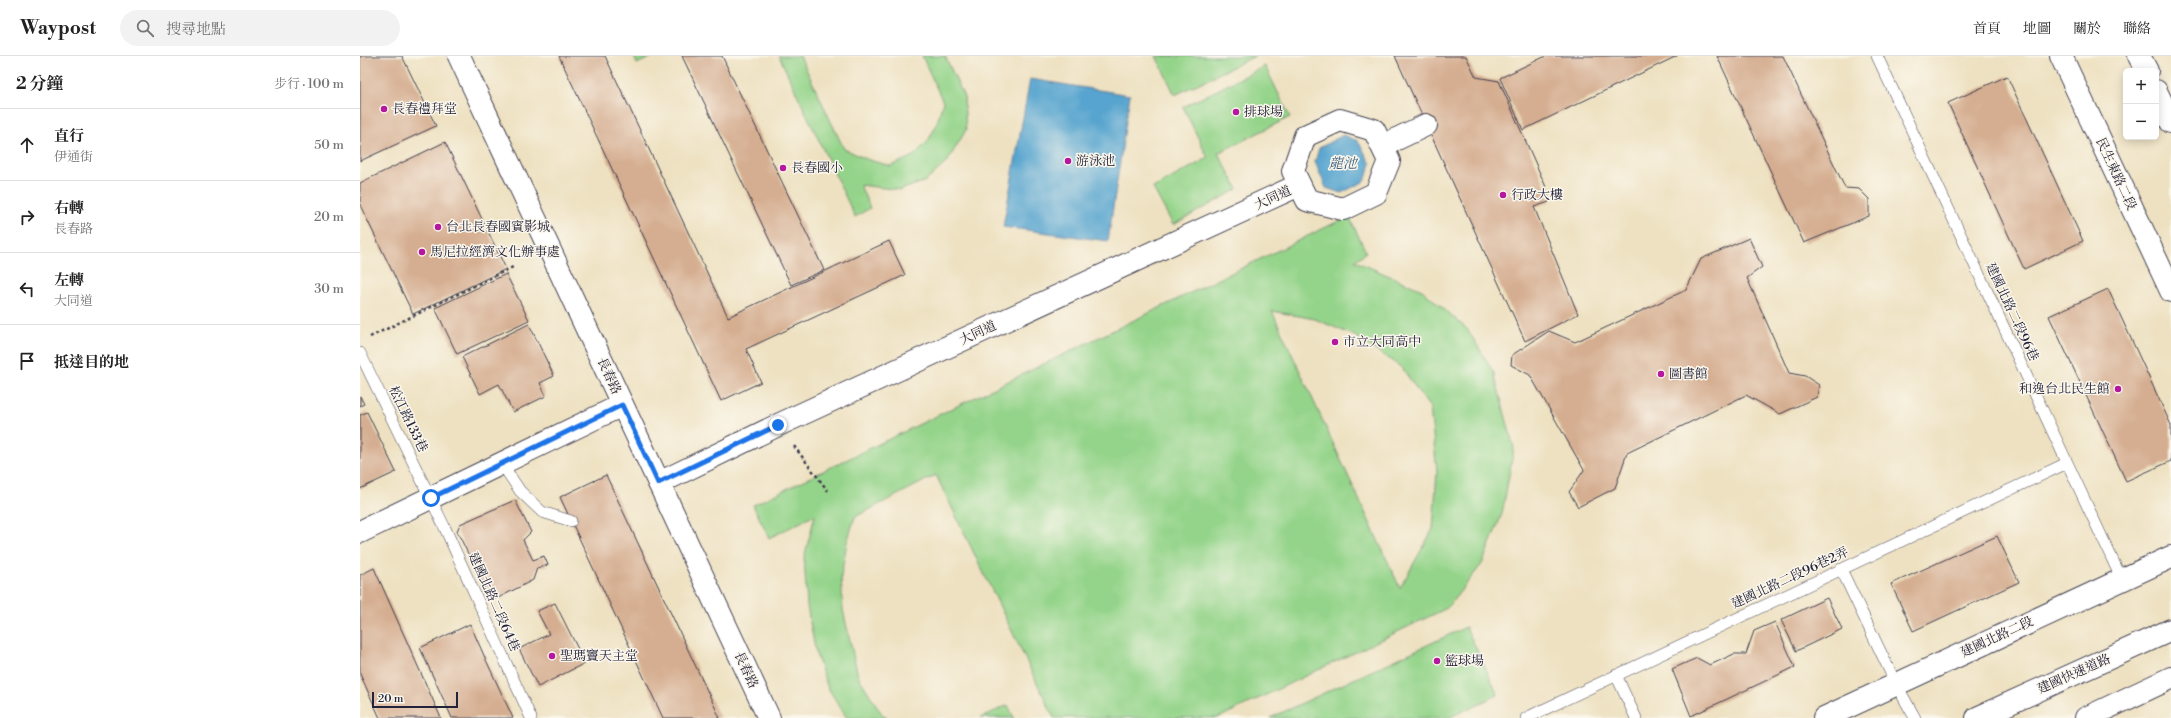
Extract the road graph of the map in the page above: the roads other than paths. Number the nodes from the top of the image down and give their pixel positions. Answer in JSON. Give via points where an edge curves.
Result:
{"nodes":[{"id":1,"x":459,"y":56,"type":"edge"},
{"id":2,"x":1877,"y":56,"type":"edge"},
{"id":3,"x":2061,"y":56,"type":"edge"},
{"id":4,"x":2139,"y":56,"type":"edge"},
{"id":5,"x":2145,"y":68,"type":"edge"},
{"id":6,"x":2159,"y":96,"type":"edge"},
{"id":7,"x":2171,"y":122,"type":"edge"},
{"id":8,"x":1426,"y":125,"type":"dead end"},
{"id":9,"x":1382,"y":146,"type":"junction"},
{"id":10,"x":1299,"y":185,"type":"junction"},
{"id":11,"x":2171,"y":291,"type":"edge"},
{"id":12,"x":360,"y":353,"type":"edge"},
{"id":13,"x":622,"y":405,"type":"junction"},
{"id":14,"x":2067,"y":463,"type":"junction"},
{"id":15,"x":502,"y":464,"type":"junction"},
{"id":16,"x":658,"y":483,"type":"junction"},
{"id":17,"x":431,"y":498,"type":"junction"},
{"id":18,"x":571,"y":521,"type":"dead end"},
{"id":19,"x":360,"y":532,"type":"edge"},
{"id":20,"x":2171,"y":557,"type":"edge"},
{"id":21,"x":1841,"y":569,"type":"junction"},
{"id":22,"x":2122,"y":580,"type":"junction"},
{"id":23,"x":2171,"y":630,"type":"edge"},
{"id":24,"x":1616,"y":676,"type":"junction"},
{"id":25,"x":2171,"y":678,"type":"edge"},
{"id":26,"x":1896,"y":684,"type":"junction"},
{"id":27,"x":531,"y":718,"type":"edge"},
{"id":28,"x":769,"y":718,"type":"edge"},
{"id":29,"x":1526,"y":718,"type":"edge"},
{"id":30,"x":1636,"y":718,"type":"edge"},
{"id":31,"x":1824,"y":718,"type":"edge"},
{"id":32,"x":1915,"y":718,"type":"edge"},
{"id":33,"x":1977,"y":718,"type":"edge"},
{"id":34,"x":2086,"y":718,"type":"edge"}],
"edges":[{"from":1,"to":13,"type":"main road","name":"長春路"},
{"from":2,"to":14,"type":"lane","name":"建國北路二段96巷"},
{"from":3,"to":11,"type":"main road","name":"民生東路二段"},
{"from":4,"to":5,"type":"main road"},
{"from":6,"to":7,"type":"main road"},
{"from":8,"to":9,"type":"main road"},
{"from":9,"to":10,"type":"main road","name":"大同道","via":[[1389,161],[1376,193],[1343,209],[1307,200]]},
{"from":9,"to":10,"type":"main road","name":"大同道","via":[[1374,130],[1340,120],[1305,136],[1293,171]]},
{"from":10,"to":16,"type":"main road","name":"大同道","via":[[778,425]]},
{"from":12,"to":17,"type":"lane","name":"松江路133巷"},
{"from":13,"to":15,"type":"main road"},
{"from":13,"to":16,"type":"main road","name":"長春路"},
{"from":14,"to":21,"type":"lane","name":"建國北路二段96巷2弄"},
{"from":14,"to":22,"type":"lane","name":"建國北路二段96巷"},
{"from":15,"to":17,"type":"main road"},
{"from":15,"to":18,"type":"lane","via":[[520,491],[542,512]]},
{"from":16,"to":28,"type":"main road","name":"長春路"},
{"from":17,"to":19,"type":"main road"},
{"from":17,"to":27,"type":"lane","name":"建國北路二段64巷"},
{"from":20,"to":22,"type":"main road","name":"建國北路二段"},
{"from":21,"to":24,"type":"lane","name":"建國北路二段96巷2弄"},
{"from":21,"to":26,"type":"lane"},
{"from":22,"to":26,"type":"main road","name":"建國北路二段"},
{"from":23,"to":33,"type":"main road","name":"建國快速道路"},
{"from":24,"to":29,"type":"lane","name":"建國北路二段96巷2弄"},
{"from":24,"to":30,"type":"lane"},
{"from":25,"to":34,"type":"main road"},
{"from":26,"to":31,"type":"main road","name":"建國北路二段"},
{"from":26,"to":32,"type":"lane"}]}
